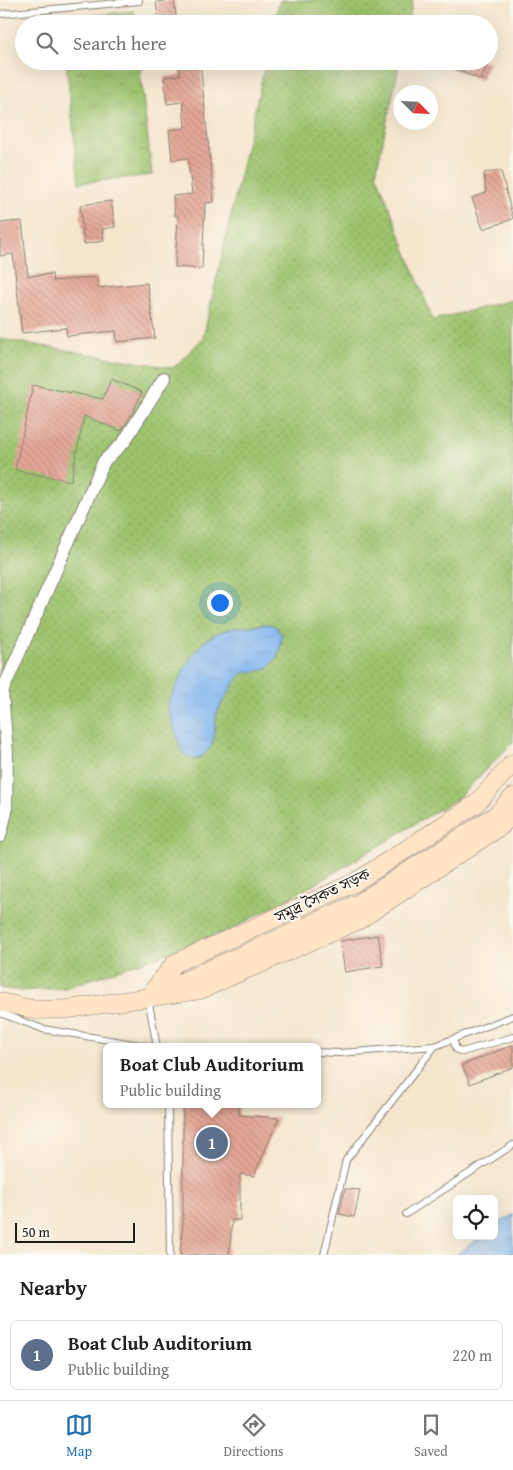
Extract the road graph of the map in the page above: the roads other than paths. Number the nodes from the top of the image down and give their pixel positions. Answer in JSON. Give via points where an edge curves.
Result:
{"nodes":[{"id":1,"x":139,"y":0,"type":"edge"},
{"id":2,"x":0,"y":14,"type":"edge"},
{"id":3,"x":164,"y":378,"type":"dead end"},
{"id":4,"x":513,"y":763,"type":"edge"},
{"id":5,"x":513,"y":797,"type":"edge"},
{"id":6,"x":513,"y":812,"type":"edge"},
{"id":7,"x":0,"y":836,"type":"edge"},
{"id":8,"x":148,"y":997,"type":"junction"},
{"id":9,"x":0,"y":1002,"type":"edge"},
{"id":10,"x":0,"y":1013,"type":"edge"},
{"id":11,"x":513,"y":1016,"type":"edge"},
{"id":12,"x":513,"y":1037,"type":"edge"},
{"id":13,"x":453,"y":1039,"type":"junction"},
{"id":14,"x":128,"y":1043,"type":"edge"},
{"id":15,"x":157,"y":1043,"type":"edge"},
{"id":16,"x":435,"y":1046,"type":"junction"},
{"id":17,"x":321,"y":1052,"type":"edge"},
{"id":18,"x":168,"y":1108,"type":"edge"},
{"id":19,"x":513,"y":1145,"type":"edge"},
{"id":20,"x":406,"y":1214,"type":"dead end"},
{"id":21,"x":170,"y":1255,"type":"edge"},
{"id":22,"x":324,"y":1255,"type":"edge"}],
"edges":[{"from":1,"to":2,"type":"lane"},
{"from":3,"to":7,"type":"street","via":[[124,442],[104,461],[2,692],[8,753],[6,812]]},
{"from":4,"to":8,"type":"main road","name":"সমুদ্র সৈকত সড়ক","via":[[476,804],[428,836],[354,883],[175,963]]},
{"from":5,"to":8,"type":"main road","via":[[496,815],[369,897]]},
{"from":6,"to":8,"type":"main road","via":[[501,826],[359,920],[200,990]]},
{"from":8,"to":9,"type":"main road","via":[[68,1009],[36,1010]]},
{"from":8,"to":15,"type":"lane"},
{"from":10,"to":14,"type":"lane","via":[[43,1029]]},
{"from":11,"to":13,"type":"lane"},
{"from":12,"to":13,"type":"lane","via":[[462,1052],[456,1050]]},
{"from":13,"to":16,"type":"lane"},
{"from":16,"to":17,"type":"lane"},
{"from":16,"to":22,"type":"lane","via":[[346,1160]]},
{"from":18,"to":21,"type":"lane"},
{"from":19,"to":20,"type":"lane"}]}
